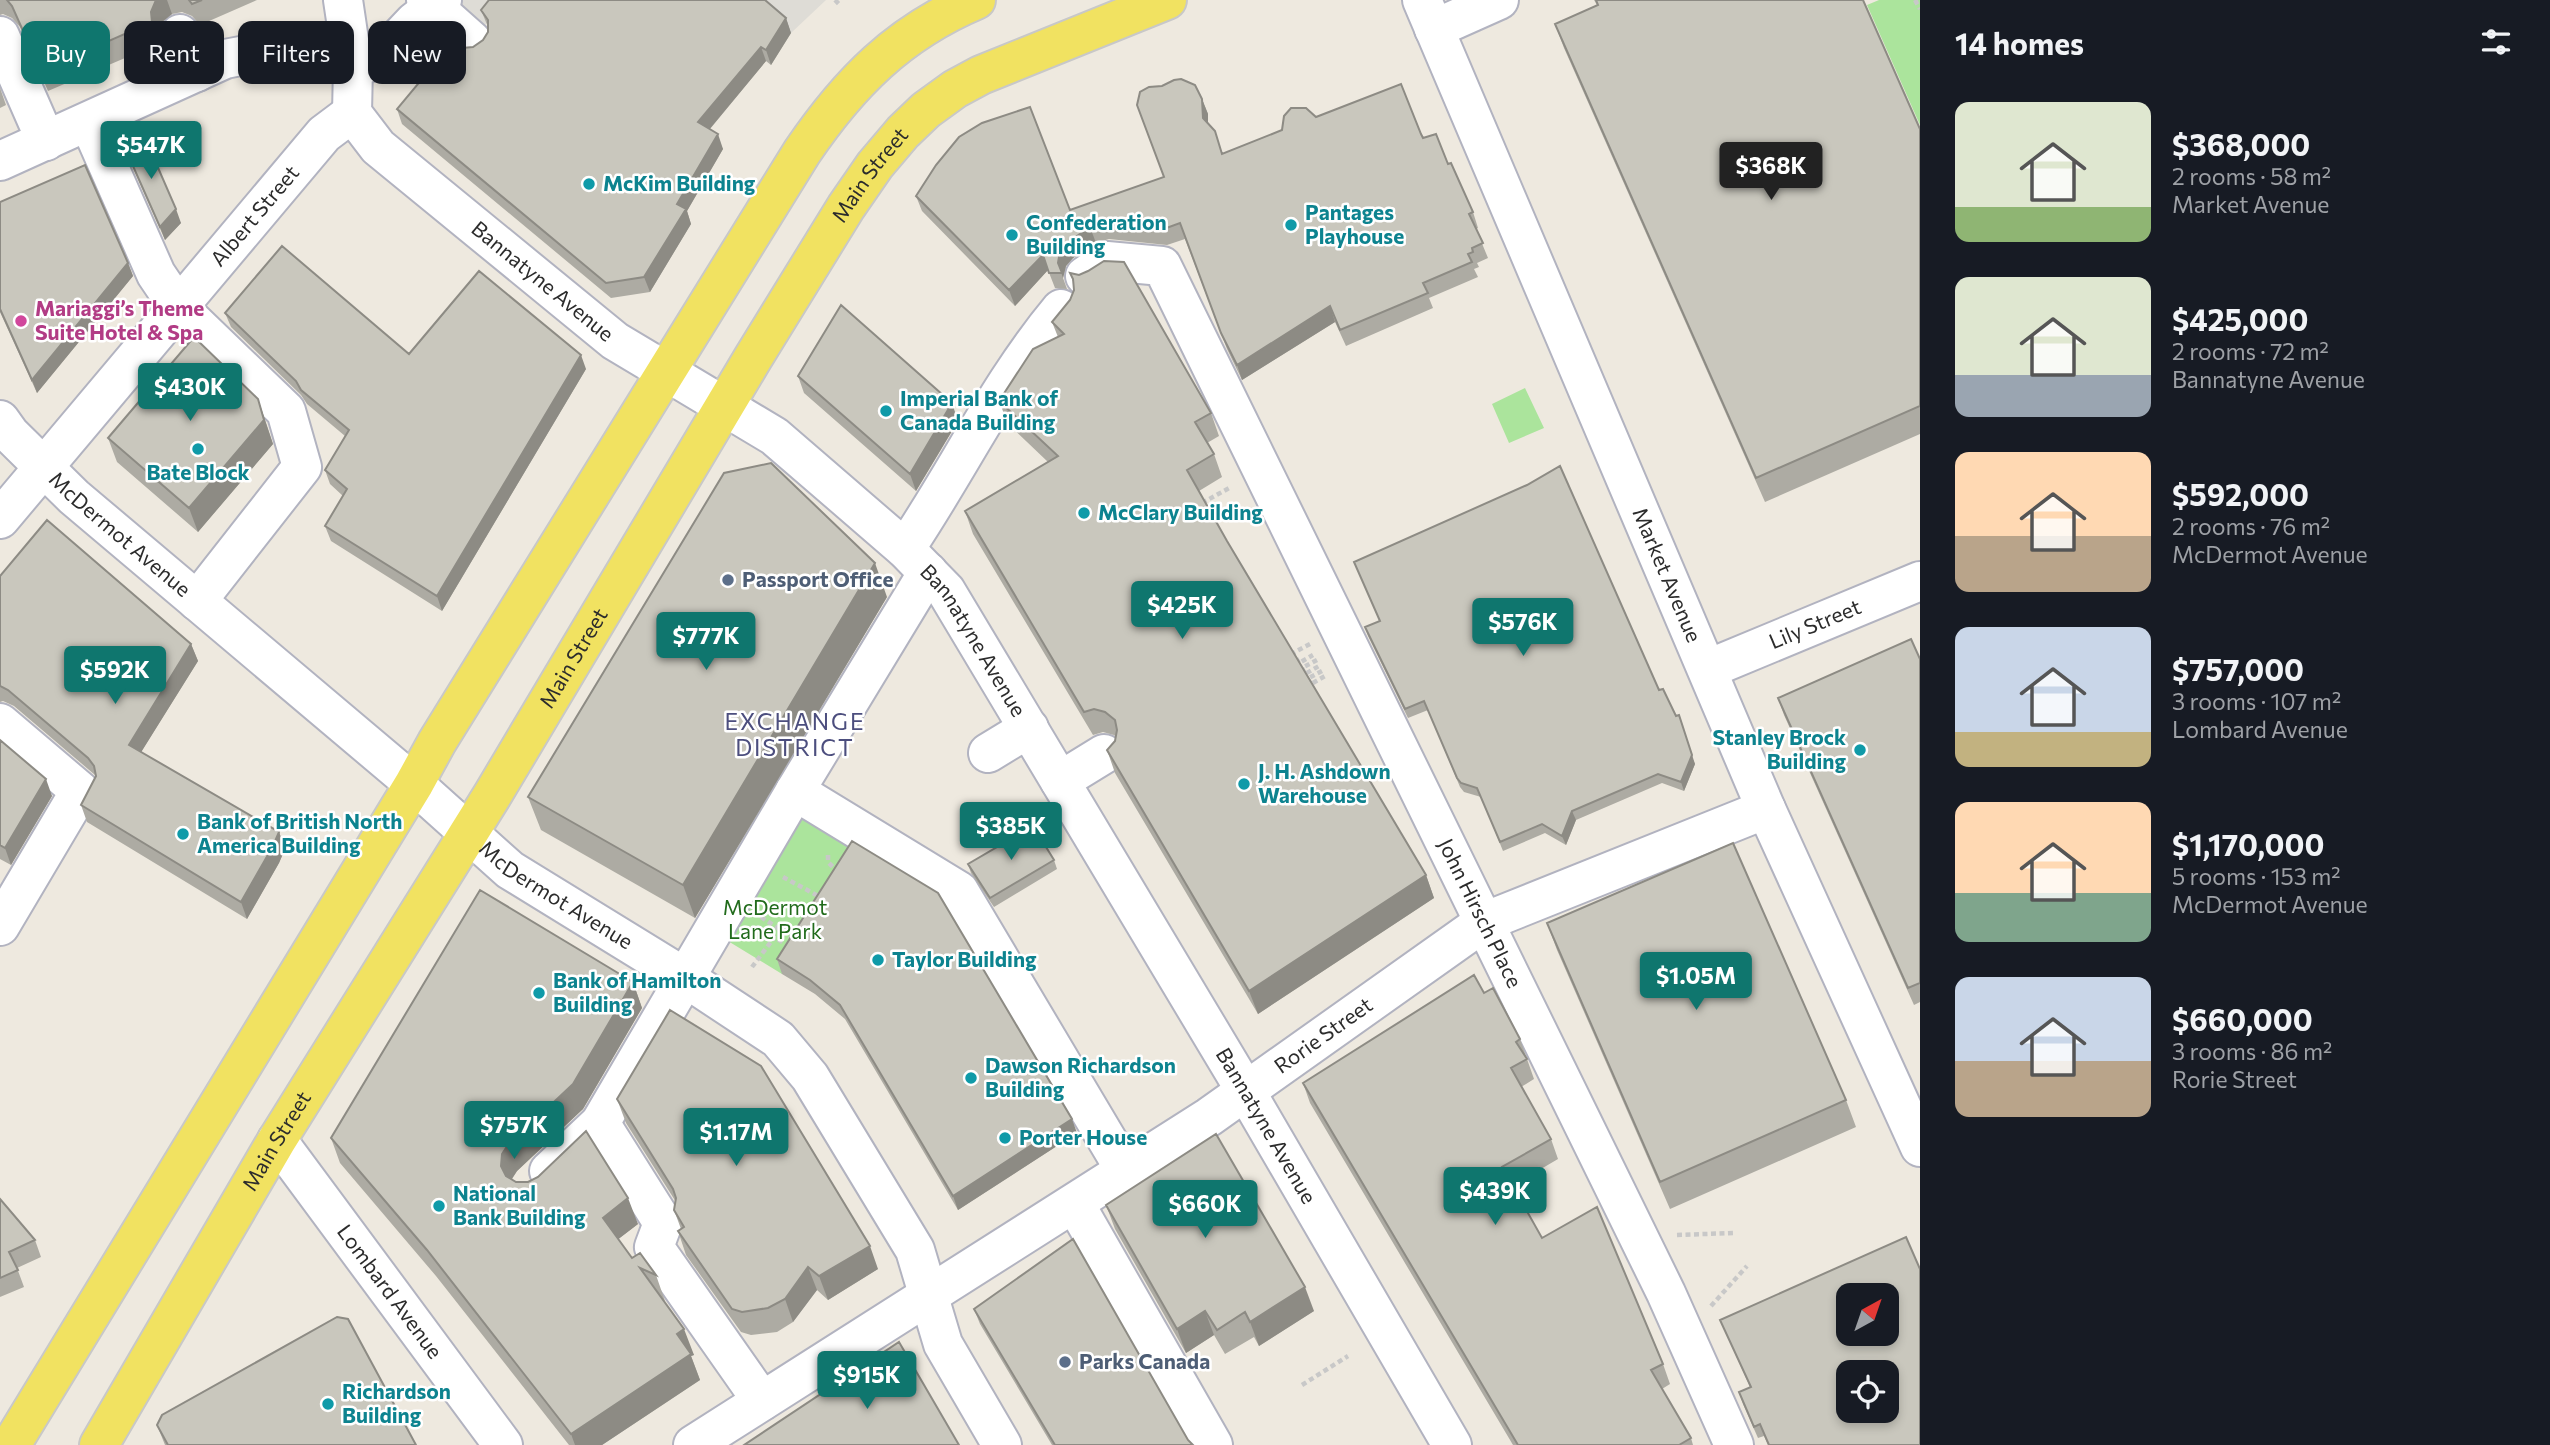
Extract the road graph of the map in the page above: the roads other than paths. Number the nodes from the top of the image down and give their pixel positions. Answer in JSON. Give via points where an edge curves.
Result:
{"nodes":[{"id":1,"x":344,"y":0,"type":"edge"},
{"id":2,"x":976,"y":0,"type":"edge"},
{"id":3,"x":1167,"y":0,"type":"edge"},
{"id":4,"x":1499,"y":0,"type":"edge"},
{"id":5,"x":434,"y":2,"type":"edge"},
{"id":6,"x":1428,"y":15,"type":"edge"},
{"id":7,"x":347,"y":21,"type":"edge"},
{"id":8,"x":0,"y":36,"type":"edge"},
{"id":9,"x":472,"y":41,"type":"dead end"},
{"id":10,"x":354,"y":67,"type":"edge"},
{"id":11,"x":171,"y":84,"type":"edge"},
{"id":12,"x":353,"y":84,"type":"edge"},
{"id":13,"x":352,"y":113,"type":"junction"},
{"id":14,"x":89,"y":122,"type":"junction"},
{"id":15,"x":46,"y":141,"type":"junction"},
{"id":16,"x":0,"y":161,"type":"edge"},
{"id":17,"x":1085,"y":276,"type":"edge"},
{"id":18,"x":179,"y":308,"type":"junction"},
{"id":19,"x":1061,"y":309,"type":"edge"},
{"id":20,"x":665,"y":370,"type":"junction"},
{"id":21,"x":724,"y":406,"type":"junction"},
{"id":22,"x":0,"y":420,"type":"edge"},
{"id":23,"x":43,"y":468,"type":"junction"},
{"id":24,"x":0,"y":519,"type":"edge"},
{"id":25,"x":916,"y":561,"type":"junction"},
{"id":26,"x":1919,"y":583,"type":"edge"},
{"id":27,"x":197,"y":601,"type":"junction"},
{"id":28,"x":1708,"y":669,"type":"junction"},
{"id":29,"x":0,"y":723,"type":"edge"},
{"id":30,"x":1029,"y":728,"type":"junction"},
{"id":31,"x":988,"y":753,"type":"dead end"},
{"id":32,"x":1104,"y":754,"type":"edge"},
{"id":33,"x":1060,"y":781,"type":"junction"},
{"id":34,"x":414,"y":784,"type":"junction"},
{"id":35,"x":795,"y":791,"type":"junction"},
{"id":36,"x":1766,"y":809,"type":"junction"},
{"id":37,"x":467,"y":833,"type":"junction"},
{"id":38,"x":10,"y":887,"type":"edge"},
{"id":39,"x":1484,"y":922,"type":"junction"},
{"id":40,"x":0,"y":926,"type":"edge"},
{"id":41,"x":684,"y":978,"type":"junction"},
{"id":42,"x":1245,"y":1090,"type":"junction"},
{"id":43,"x":600,"y":1123,"type":"junction"},
{"id":44,"x":277,"y":1140,"type":"junction"},
{"id":45,"x":1920,"y":1147,"type":"edge"},
{"id":46,"x":1125,"y":1170,"type":"junction"},
{"id":47,"x":532,"y":1187,"type":"edge"},
{"id":48,"x":1075,"y":1204,"type":"junction"},
{"id":49,"x":928,"y":1297,"type":"junction"},
{"id":50,"x":762,"y":1401,"type":"junction"},
{"id":51,"x":11,"y":1445,"type":"edge"},
{"id":52,"x":99,"y":1445,"type":"edge"},
{"id":53,"x":503,"y":1445,"type":"edge"},
{"id":54,"x":694,"y":1445,"type":"edge"},
{"id":55,"x":1002,"y":1445,"type":"edge"},
{"id":56,"x":1213,"y":1445,"type":"edge"},
{"id":57,"x":1452,"y":1445,"type":"edge"},
{"id":58,"x":1734,"y":1445,"type":"edge"}],
"edges":[{"from":1,"to":7,"type":"street"},
{"from":2,"to":20,"type":"main road","via":[[911,33],[847,91],[802,152]]},
{"from":3,"to":21,"type":"main road","name":"Main Street","via":[[981,75],[926,110],[902,132],[846,207]]},
{"from":4,"to":6,"type":"street"},
{"from":5,"to":9,"type":"street"},
{"from":5,"to":10,"type":"street","via":[[378,60]]},
{"from":6,"to":28,"type":"street","name":"Market Avenue"},
{"from":8,"to":15,"type":"street"},
{"from":11,"to":14,"type":"street"},
{"from":12,"to":13,"type":"street"},
{"from":13,"to":18,"type":"street","name":"Albert Street","via":[[324,134]]},
{"from":13,"to":20,"type":"street","name":"Bannatyne Avenue","via":[[378,147],[481,232],[601,330]]},
{"from":14,"to":15,"type":"street"},
{"from":14,"to":18,"type":"street","via":[[156,274]]},
{"from":15,"to":16,"type":"street"},
{"from":17,"to":39,"type":"street","name":"John Hirsch Place","via":[[1107,261],[1163,266]]},
{"from":18,"to":23,"type":"street","name":"Albert Street"},
{"from":18,"to":27,"type":"street","via":[[286,411],[302,467]]},
{"from":19,"to":25,"type":"street","via":[[1005,383],[926,517]]},
{"from":20,"to":21,"type":"street","name":"Bannatyne Avenue"},
{"from":20,"to":34,"type":"main road"},
{"from":21,"to":25,"type":"street","name":"Bannatyne Avenue","via":[[774,436]]},
{"from":21,"to":37,"type":"main road","name":"Main Street"},
{"from":22,"to":23,"type":"street","name":"McDermot Avenue"},
{"from":23,"to":24,"type":"street","name":"Albert Street"},
{"from":23,"to":27,"type":"street","name":"McDermot Avenue"},
{"from":25,"to":30,"type":"street","name":"Bannatyne Avenue","via":[[946,591]]},
{"from":25,"to":35,"type":"street"},
{"from":26,"to":28,"type":"street","name":"Lily Street"},
{"from":27,"to":34,"type":"street","name":"McDermot Avenue"},
{"from":28,"to":36,"type":"street","name":"Market Avenue"},
{"from":29,"to":38,"type":"street","via":[[80,792]]},
{"from":30,"to":31,"type":"street"},
{"from":30,"to":33,"type":"street","name":"Bannatyne Avenue"},
{"from":32,"to":33,"type":"street"},
{"from":33,"to":42,"type":"street","name":"Bannatyne Avenue"},
{"from":34,"to":37,"type":"street","name":"McDermot Avenue"},
{"from":34,"to":51,"type":"main road"},
{"from":35,"to":41,"type":"street","via":[[741,912]]},
{"from":35,"to":46,"type":"street","via":[[959,891]]},
{"from":36,"to":39,"type":"street","name":"Rorie Street"},
{"from":36,"to":45,"type":"street","name":"Market Avenue"},
{"from":37,"to":41,"type":"street","name":"McDermot Avenue","via":[[510,870]]},
{"from":37,"to":44,"type":"main road","name":"Main Street"},
{"from":38,"to":40,"type":"street"},
{"from":39,"to":42,"type":"street","name":"Rorie Street"},
{"from":39,"to":58,"type":"street","name":"John Hirsch Place"},
{"from":41,"to":43,"type":"street"},
{"from":41,"to":49,"type":"street","name":"McDermot Avenue","via":[[778,1039],[810,1077],[915,1250]]},
{"from":42,"to":46,"type":"street","name":"Rorie Street"},
{"from":42,"to":57,"type":"street","name":"Bannatyne Avenue"},
{"from":43,"to":47,"type":"street"},
{"from":43,"to":50,"type":"street","via":[[663,1223],[654,1247]]},
{"from":44,"to":52,"type":"main road","name":"Main Street"},
{"from":44,"to":53,"type":"street","name":"Lombard Avenue"},
{"from":46,"to":48,"type":"street","name":"Rorie Street"},
{"from":48,"to":49,"type":"street","name":"Rorie Street"},
{"from":48,"to":56,"type":"street"},
{"from":49,"to":50,"type":"street","name":"Rorie Street"},
{"from":49,"to":55,"type":"street","name":"McDermot Avenue","via":[[943,1344]]},
{"from":50,"to":54,"type":"street","name":"Rorie Street"}]}
